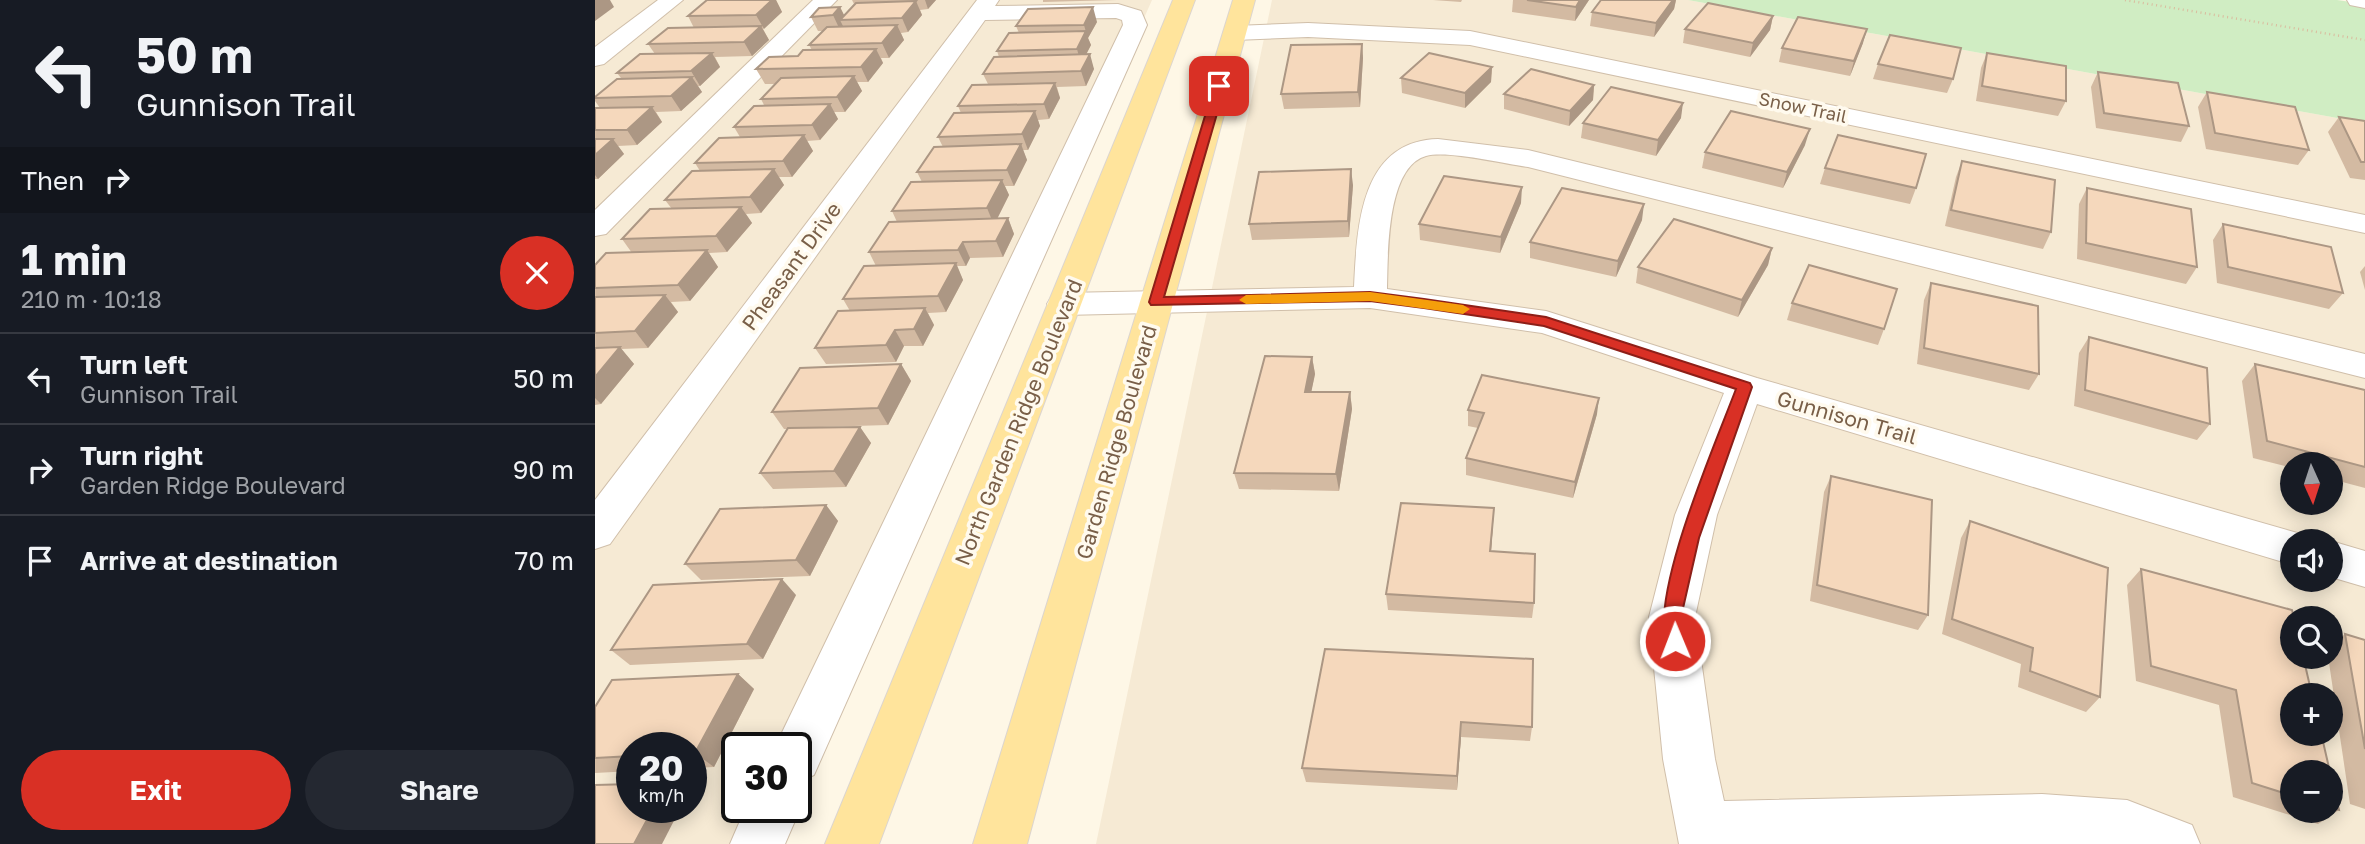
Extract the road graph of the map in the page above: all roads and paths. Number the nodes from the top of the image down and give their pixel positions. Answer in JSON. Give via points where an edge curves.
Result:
{"nodes":[{"id":1,"x":672,"y":0,"type":"edge"},
{"id":2,"x":826,"y":0,"type":"edge"},
{"id":3,"x":1184,"y":0,"type":"edge"},
{"id":4,"x":2125,"y":0,"type":"edge"},
{"id":5,"x":2358,"y":0,"type":"edge"},
{"id":6,"x":2365,"y":1,"type":"edge"},
{"id":7,"x":983,"y":6,"type":"edge"},
{"id":8,"x":1240,"y":16,"type":"edge"},
{"id":9,"x":2365,"y":40,"type":"edge"},
{"id":10,"x":595,"y":60,"type":"edge"},
{"id":11,"x":2365,"y":224,"type":"edge"},
{"id":12,"x":595,"y":227,"type":"edge"},
{"id":13,"x":1370,"y":297,"type":"junction"},
{"id":14,"x":1156,"y":302,"type":"junction"},
{"id":15,"x":1064,"y":304,"type":"junction"},
{"id":16,"x":2365,"y":366,"type":"edge"},
{"id":17,"x":1745,"y":387,"type":"junction"},
{"id":18,"x":595,"y":532,"type":"edge"},
{"id":19,"x":2280,"y":544,"type":"edge"},
{"id":20,"x":2343,"y":563,"type":"edge"},
{"id":21,"x":2365,"y":569,"type":"edge"},
{"id":22,"x":808,"y":732,"type":"edge"},
{"id":23,"x":767,"y":823,"type":"edge"},
{"id":24,"x":1704,"y":837,"type":"edge"},
{"id":25,"x":757,"y":844,"type":"edge"},
{"id":26,"x":852,"y":844,"type":"edge"},
{"id":27,"x":1000,"y":844,"type":"edge"},
{"id":28,"x":2173,"y":844,"type":"edge"}],
"edges":[{"from":1,"to":10,"type":"street"},
{"from":2,"to":12,"type":"street"},
{"from":3,"to":15,"type":"main road","name":"North Garden Ridge Boulevard"},
{"from":4,"to":9,"type":"path"},
{"from":5,"to":6,"type":"street"},
{"from":7,"to":18,"type":"street","name":"Pheasant Drive"},
{"from":7,"to":22,"type":"street","via":[[1118,11],[1133,16],[1135,25]]},
{"from":8,"to":11,"type":"street","name":"Snow Trail","via":[[1308,30],[1471,38]]},
{"from":8,"to":14,"type":"main road","name":"Garden Ridge Boulevard"},
{"from":13,"to":14,"type":"street","name":"Gunnison Trail"},
{"from":13,"to":16,"type":"street","via":[[1375,228],[1383,188],[1395,166],[1417,149],[1468,150],[1528,159]]},
{"from":13,"to":17,"type":"street","name":"Gunnison Trail","via":[[1546,322]]},
{"from":14,"to":15,"type":"street","name":"Gunnison Trail"},
{"from":14,"to":27,"type":"main road","name":"Garden Ridge Boulevard"},
{"from":15,"to":26,"type":"main road","name":"North Garden Ridge Boulevard"},
{"from":17,"to":19,"type":"street","name":"Gunnison Trail"},
{"from":17,"to":24,"type":"street","via":[[1696,515],[1672,617],[1689,759]]},
{"from":20,"to":21,"type":"street"},
{"from":23,"to":25,"type":"street"},
{"from":24,"to":28,"type":"street","via":[[2042,821],[2127,827]]}]}
